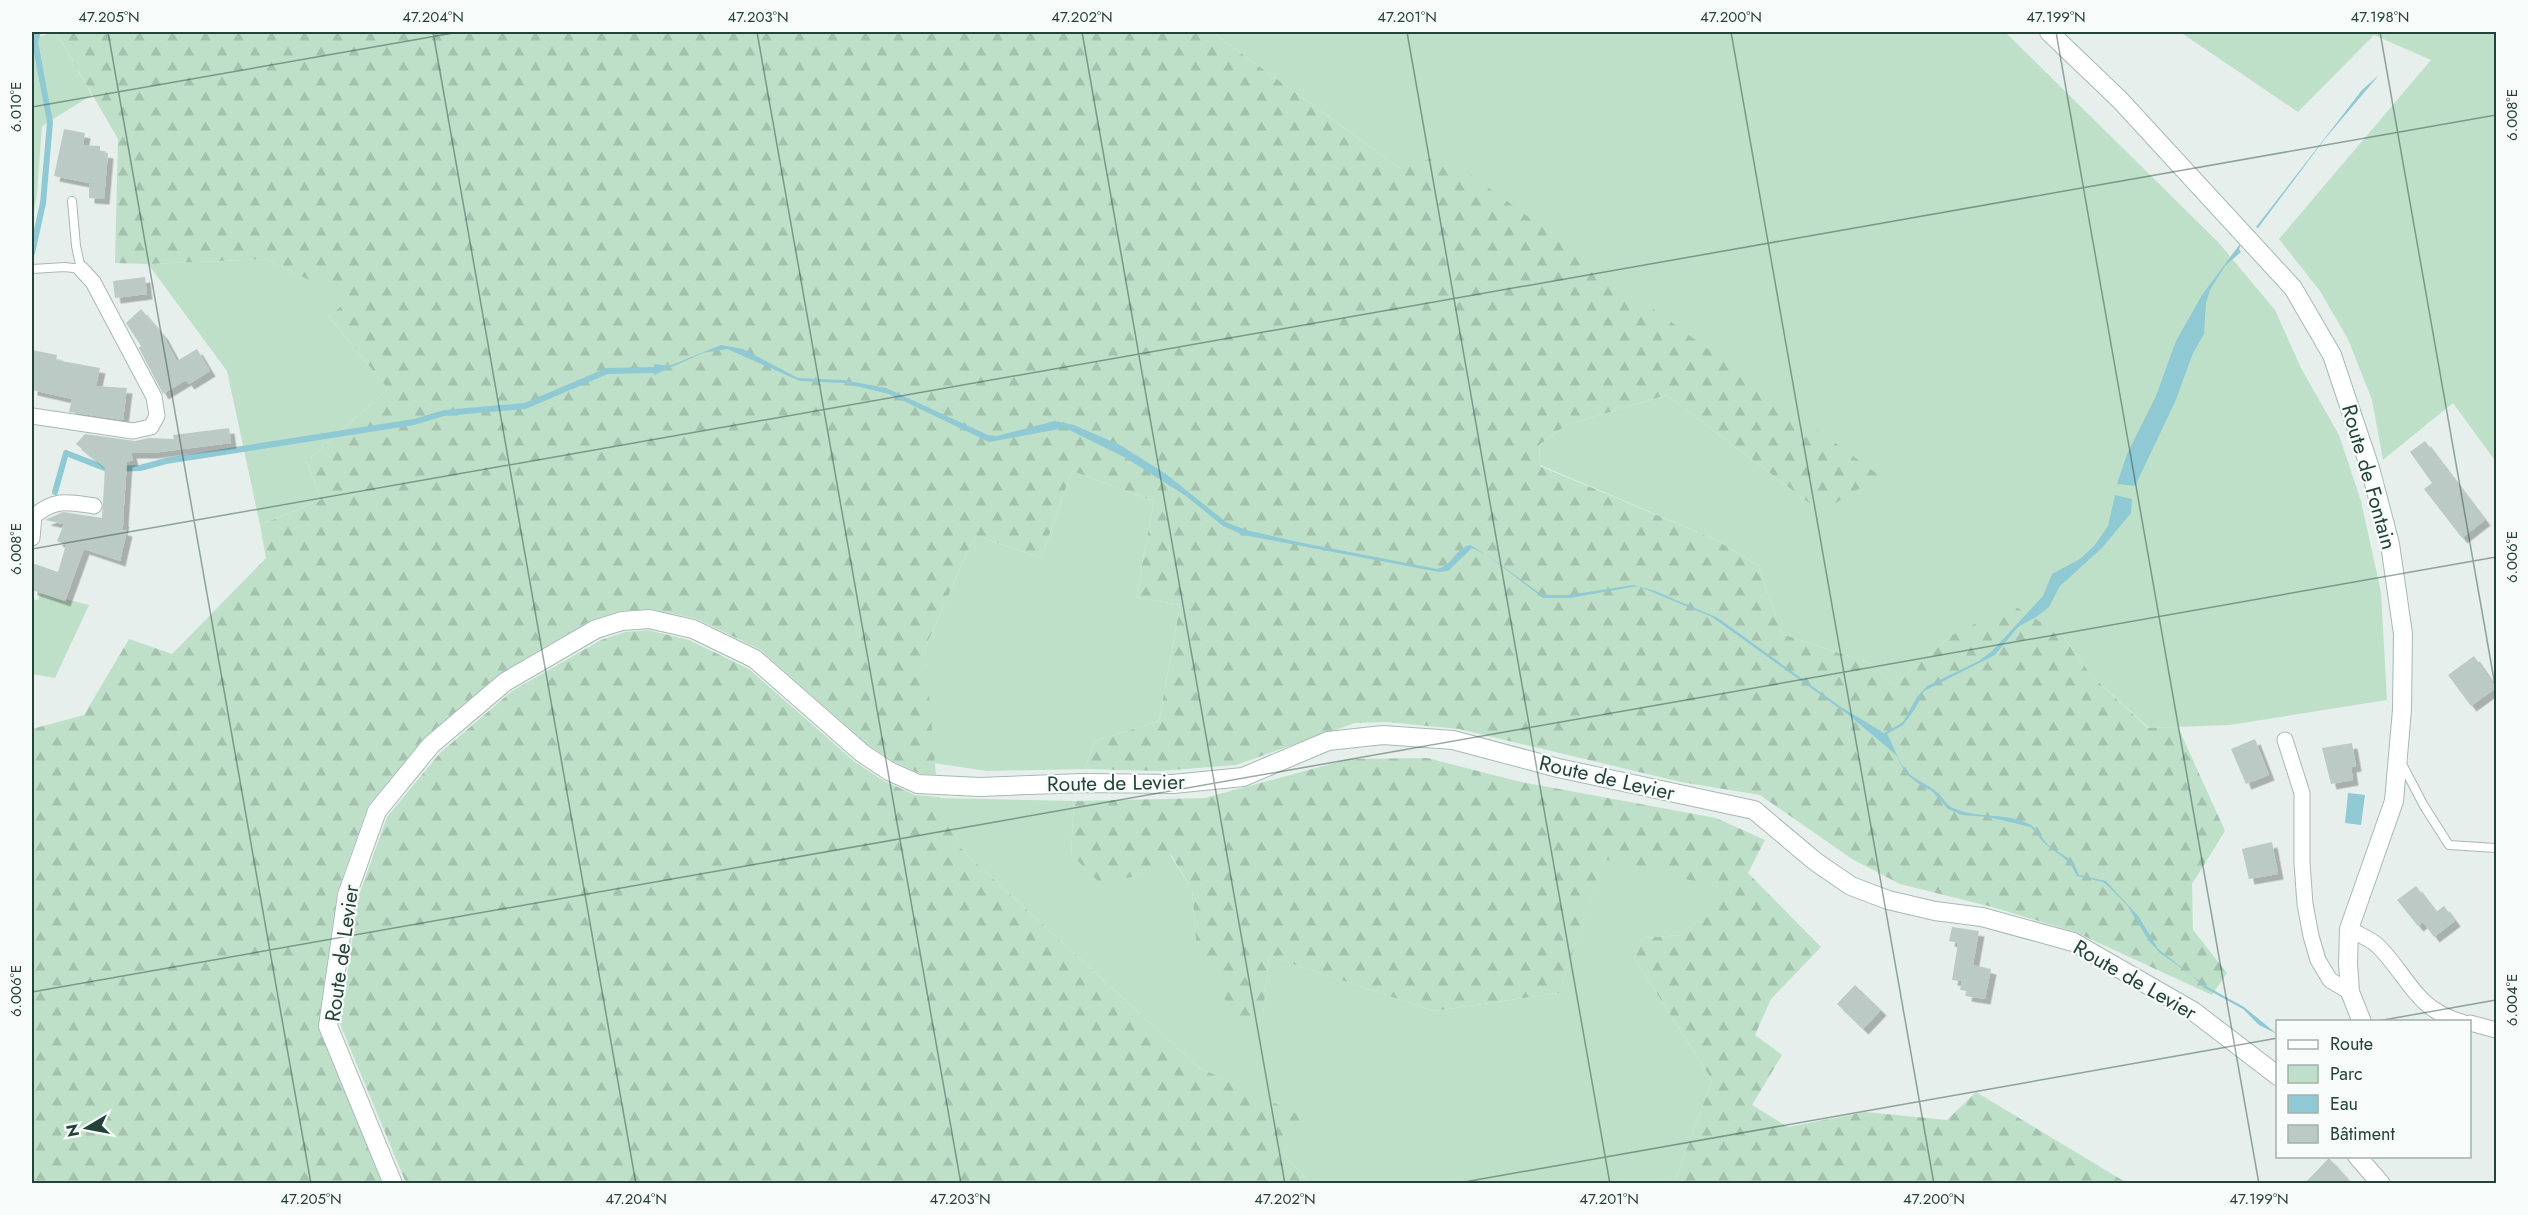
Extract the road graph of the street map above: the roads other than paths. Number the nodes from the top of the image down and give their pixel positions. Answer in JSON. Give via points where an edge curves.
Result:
{"nodes":[{"id":1,"x":2049,"y":32,"type":"edge"},
{"id":2,"x":72,"y":201,"type":"dead end"},
{"id":3,"x":32,"y":269,"type":"edge"},
{"id":4,"x":81,"y":269,"type":"junction"},
{"id":5,"x":32,"y":416,"type":"edge"},
{"id":6,"x":94,"y":507,"type":"dead end"},
{"id":7,"x":33,"y":516,"type":"edge"},
{"id":8,"x":32,"y":538,"type":"edge"},
{"id":9,"x":2285,"y":740,"type":"dead end"},
{"id":10,"x":2399,"y":758,"type":"junction"},
{"id":11,"x":2496,"y":848,"type":"edge"},
{"id":12,"x":2349,"y":929,"type":"junction"},
{"id":13,"x":2350,"y":992,"type":"junction"},
{"id":14,"x":2361,"y":1020,"type":"edge"},
{"id":15,"x":2455,"y":1020,"type":"edge"},
{"id":16,"x":2471,"y":1024,"type":"edge"},
{"id":17,"x":2496,"y":1030,"type":"edge"},
{"id":18,"x":2276,"y":1075,"type":"edge"},
{"id":19,"x":2359,"y":1158,"type":"edge"},
{"id":20,"x":393,"y":1184,"type":"edge"},
{"id":21,"x":2381,"y":1184,"type":"edge"}],
"edges":[{"from":1,"to":10,"type":"street","name":"Route de Fontain","via":[[2120,100],[2293,288],[2332,356],[2370,468],[2390,544],[2403,634]]},
{"from":2,"to":4,"type":"lane"},
{"from":3,"to":4,"type":"lane"},
{"from":4,"to":5,"type":"street","via":[[93,282],[154,396],[157,416],[151,427],[133,430]]},
{"from":6,"to":7,"type":"street","via":[[62,501]]},
{"from":7,"to":8,"type":"street"},
{"from":9,"to":13,"type":"street","via":[[2302,793],[2302,863],[2311,936],[2318,960],[2330,980]]},
{"from":10,"to":11,"type":"lane","via":[[2449,845]]},
{"from":10,"to":12,"type":"street","name":"Route de Fontain","via":[[2394,801]]},
{"from":12,"to":13,"type":"street","name":"Route de Fontain"},
{"from":12,"to":15,"type":"street","via":[[2377,945],[2419,999]]},
{"from":13,"to":14,"type":"street","name":"Route de Fontain"},
{"from":16,"to":17,"type":"street"},
{"from":18,"to":20,"type":"street","name":"Route de Levier","via":[[2193,1011],[2073,942],[1982,917],[1888,900],[1851,886],[1754,810],[1558,768],[1453,740],[1383,735],[1328,741],[1243,777],[1173,784],[918,784],[862,753],[755,659],[693,629],[649,619],[622,621],[596,630],[505,682],[431,745],[377,811],[347,895],[328,1026]]},
{"from":19,"to":21,"type":"street"}]}
